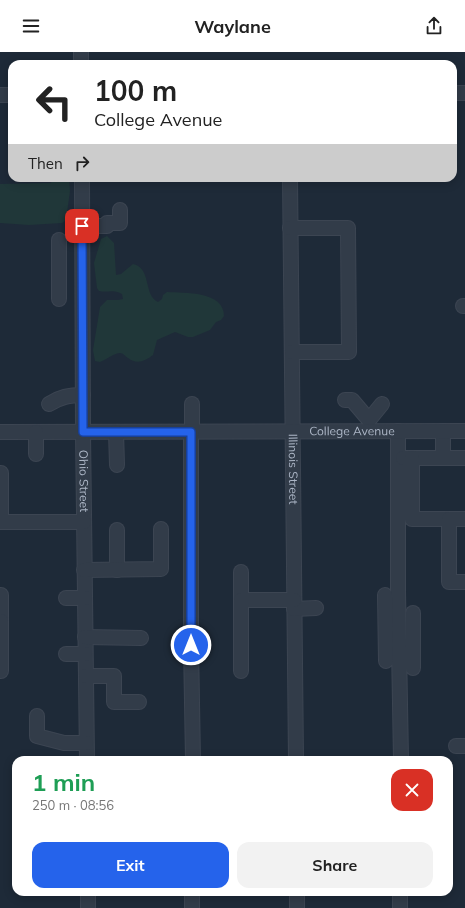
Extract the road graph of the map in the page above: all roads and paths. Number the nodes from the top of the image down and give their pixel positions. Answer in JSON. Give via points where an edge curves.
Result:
{"nodes":[{"id":1,"x":82,"y":182,"type":"edge"},
{"id":2,"x":290,"y":182,"type":"edge"},
{"id":3,"x":120,"y":210,"type":"dead end"},
{"id":4,"x":290,"y":228,"type":"junction"},
{"id":5,"x":82,"y":233,"type":"junction"},
{"id":6,"x":82,"y":291,"type":"junction"},
{"id":7,"x":292,"y":352,"type":"junction"},
{"id":8,"x":83,"y":395,"type":"junction"},
{"id":9,"x":345,"y":400,"type":"dead end"},
{"id":10,"x":49,"y":404,"type":"dead end"},
{"id":11,"x":192,"y":404,"type":"dead end"},
{"id":12,"x":382,"y":404,"type":"dead end"},
{"id":13,"x":369,"y":426,"type":"junction"},
{"id":14,"x":398,"y":431,"type":"junction"},
{"id":15,"x":443,"y":431,"type":"junction"},
{"id":16,"x":465,"y":431,"type":"edge"},
{"id":17,"x":0,"y":432,"type":"edge"},
{"id":18,"x":36,"y":432,"type":"junction"},
{"id":19,"x":83,"y":432,"type":"junction"},
{"id":20,"x":116,"y":432,"type":"junction"},
{"id":21,"x":191,"y":432,"type":"junction"},
{"id":22,"x":293,"y":432,"type":"junction"},
{"id":23,"x":36,"y":454,"type":"dead end"},
{"id":24,"x":405,"y":458,"type":"junction"},
{"id":25,"x":443,"y":458,"type":"junction"},
{"id":26,"x":465,"y":458,"type":"edge"},
{"id":27,"x":117,"y":465,"type":"dead end"},
{"id":28,"x":1,"y":473,"type":"dead end"},
{"id":29,"x":449,"y":519,"type":"junction"},
{"id":30,"x":465,"y":519,"type":"edge"},
{"id":31,"x":84,"y":522,"type":"junction"},
{"id":32,"x":161,"y":529,"type":"dead end"},
{"id":33,"x":117,"y":530,"type":"dead end"},
{"id":34,"x":84,"y":570,"type":"junction"},
{"id":35,"x":117,"y":570,"type":"junction"},
{"id":36,"x":241,"y":572,"type":"dead end"},
{"id":37,"x":465,"y":582,"type":"edge"},
{"id":38,"x":1,"y":595,"type":"edge"},
{"id":39,"x":385,"y":595,"type":"dead end"},
{"id":40,"x":66,"y":598,"type":"dead end"},
{"id":41,"x":85,"y":598,"type":"junction"},
{"id":42,"x":241,"y":600,"type":"junction"},
{"id":43,"x":294,"y":604,"type":"junction"},
{"id":44,"x":316,"y":608,"type":"dead end"},
{"id":45,"x":413,"y":613,"type":"dead end"},
{"id":46,"x":1,"y":621,"type":"edge"},
{"id":47,"x":85,"y":637,"type":"junction"},
{"id":48,"x":141,"y":638,"type":"dead end"},
{"id":49,"x":390,"y":653,"type":"junction"},
{"id":50,"x":66,"y":654,"type":"dead end"},
{"id":51,"x":85,"y":654,"type":"junction"},
{"id":52,"x":413,"y":668,"type":"dead end"},
{"id":53,"x":2,"y":671,"type":"dead end"},
{"id":54,"x":241,"y":671,"type":"dead end"},
{"id":55,"x":86,"y":676,"type":"junction"},
{"id":56,"x":138,"y":702,"type":"dead end"},
{"id":57,"x":36,"y":716,"type":"dead end"},
{"id":58,"x":86,"y":743,"type":"junction"},
{"id":59,"x":87,"y":756,"type":"edge"},
{"id":60,"x":193,"y":756,"type":"edge"},
{"id":61,"x":296,"y":756,"type":"edge"},
{"id":62,"x":402,"y":756,"type":"edge"},
{"id":63,"x":88,"y":896,"type":"edge"},
{"id":64,"x":192,"y":896,"type":"edge"},
{"id":65,"x":297,"y":896,"type":"edge"},
{"id":66,"x":400,"y":896,"type":"edge"},
{"id":67,"x":88,"y":908,"type":"edge"},
{"id":68,"x":192,"y":908,"type":"edge"},
{"id":69,"x":297,"y":908,"type":"edge"},
{"id":70,"x":400,"y":908,"type":"edge"}],
"edges":[{"from":1,"to":5,"type":"street","name":"Ohio Street"},
{"from":2,"to":4,"type":"street","name":"Illinois Street"},
{"from":3,"to":5,"type":"street","via":[[120,223],[107,223],[107,226]]},
{"from":4,"to":7,"type":"street","name":"Illinois Street"},
{"from":4,"to":7,"type":"street","via":[[348,228],[349,352]]},
{"from":5,"to":6,"type":"street","name":"Ohio Street"},
{"from":5,"to":6,"type":"street","via":[[55,240],[59,295]]},
{"from":6,"to":8,"type":"street","name":"Ohio Street"},
{"from":7,"to":22,"type":"street","name":"Illinois Street","via":[[298,401]]},
{"from":8,"to":10,"type":"street","via":[[69,395]]},
{"from":8,"to":19,"type":"street","name":"Ohio Street"},
{"from":9,"to":13,"type":"street","via":[[352,400]]},
{"from":11,"to":21,"type":"street"},
{"from":12,"to":13,"type":"street"},
{"from":13,"to":14,"type":"street","name":"College Avenue"},
{"from":13,"to":22,"type":"street","name":"College Avenue"},
{"from":14,"to":15,"type":"street","name":"College Avenue"},
{"from":14,"to":24,"type":"street"},
{"from":15,"to":16,"type":"street","name":"College Avenue"},
{"from":15,"to":25,"type":"street"},
{"from":17,"to":18,"type":"street","name":"College Avenue"},
{"from":18,"to":19,"type":"street","name":"College Avenue"},
{"from":18,"to":23,"type":"street"},
{"from":19,"to":20,"type":"street","name":"College Avenue"},
{"from":19,"to":31,"type":"street","name":"Ohio Street"},
{"from":20,"to":21,"type":"street","name":"College Avenue"},
{"from":20,"to":27,"type":"street"},
{"from":21,"to":22,"type":"street","name":"College Avenue"},
{"from":21,"to":60,"type":"street"},
{"from":22,"to":43,"type":"street","name":"Illinois Street"},
{"from":24,"to":25,"type":"street"},
{"from":24,"to":29,"type":"street","via":[[412,519]]},
{"from":24,"to":49,"type":"street"},
{"from":25,"to":26,"type":"street"},
{"from":28,"to":31,"type":"street","via":[[1,522]]},
{"from":29,"to":30,"type":"street"},
{"from":29,"to":37,"type":"street","via":[[449,582]]},
{"from":31,"to":34,"type":"street","name":"Ohio Street"},
{"from":32,"to":35,"type":"street","via":[[161,569]]},
{"from":33,"to":35,"type":"street"},
{"from":34,"to":35,"type":"street"},
{"from":34,"to":41,"type":"street","name":"Ohio Street"},
{"from":36,"to":42,"type":"street"},
{"from":38,"to":46,"type":"street"},
{"from":39,"to":49,"type":"street"},
{"from":40,"to":41,"type":"street"},
{"from":41,"to":47,"type":"street","name":"Ohio Street"},
{"from":42,"to":43,"type":"street"},
{"from":42,"to":54,"type":"street"},
{"from":43,"to":44,"type":"street"},
{"from":43,"to":61,"type":"street","name":"Illinois Street"},
{"from":45,"to":52,"type":"street"},
{"from":46,"to":53,"type":"street"},
{"from":47,"to":48,"type":"street"},
{"from":47,"to":51,"type":"street","name":"Ohio Street"},
{"from":49,"to":62,"type":"street"},
{"from":50,"to":51,"type":"street"},
{"from":51,"to":55,"type":"street","name":"Ohio Street"},
{"from":55,"to":56,"type":"street","via":[[114,676],[114,702]]},
{"from":55,"to":58,"type":"street","name":"Ohio Street"},
{"from":57,"to":58,"type":"street","via":[[37,736],[64,743]]},
{"from":58,"to":59,"type":"street","name":"Ohio Street"},
{"from":63,"to":67,"type":"street"},
{"from":64,"to":68,"type":"street"},
{"from":65,"to":69,"type":"street"},
{"from":66,"to":70,"type":"street"}]}
